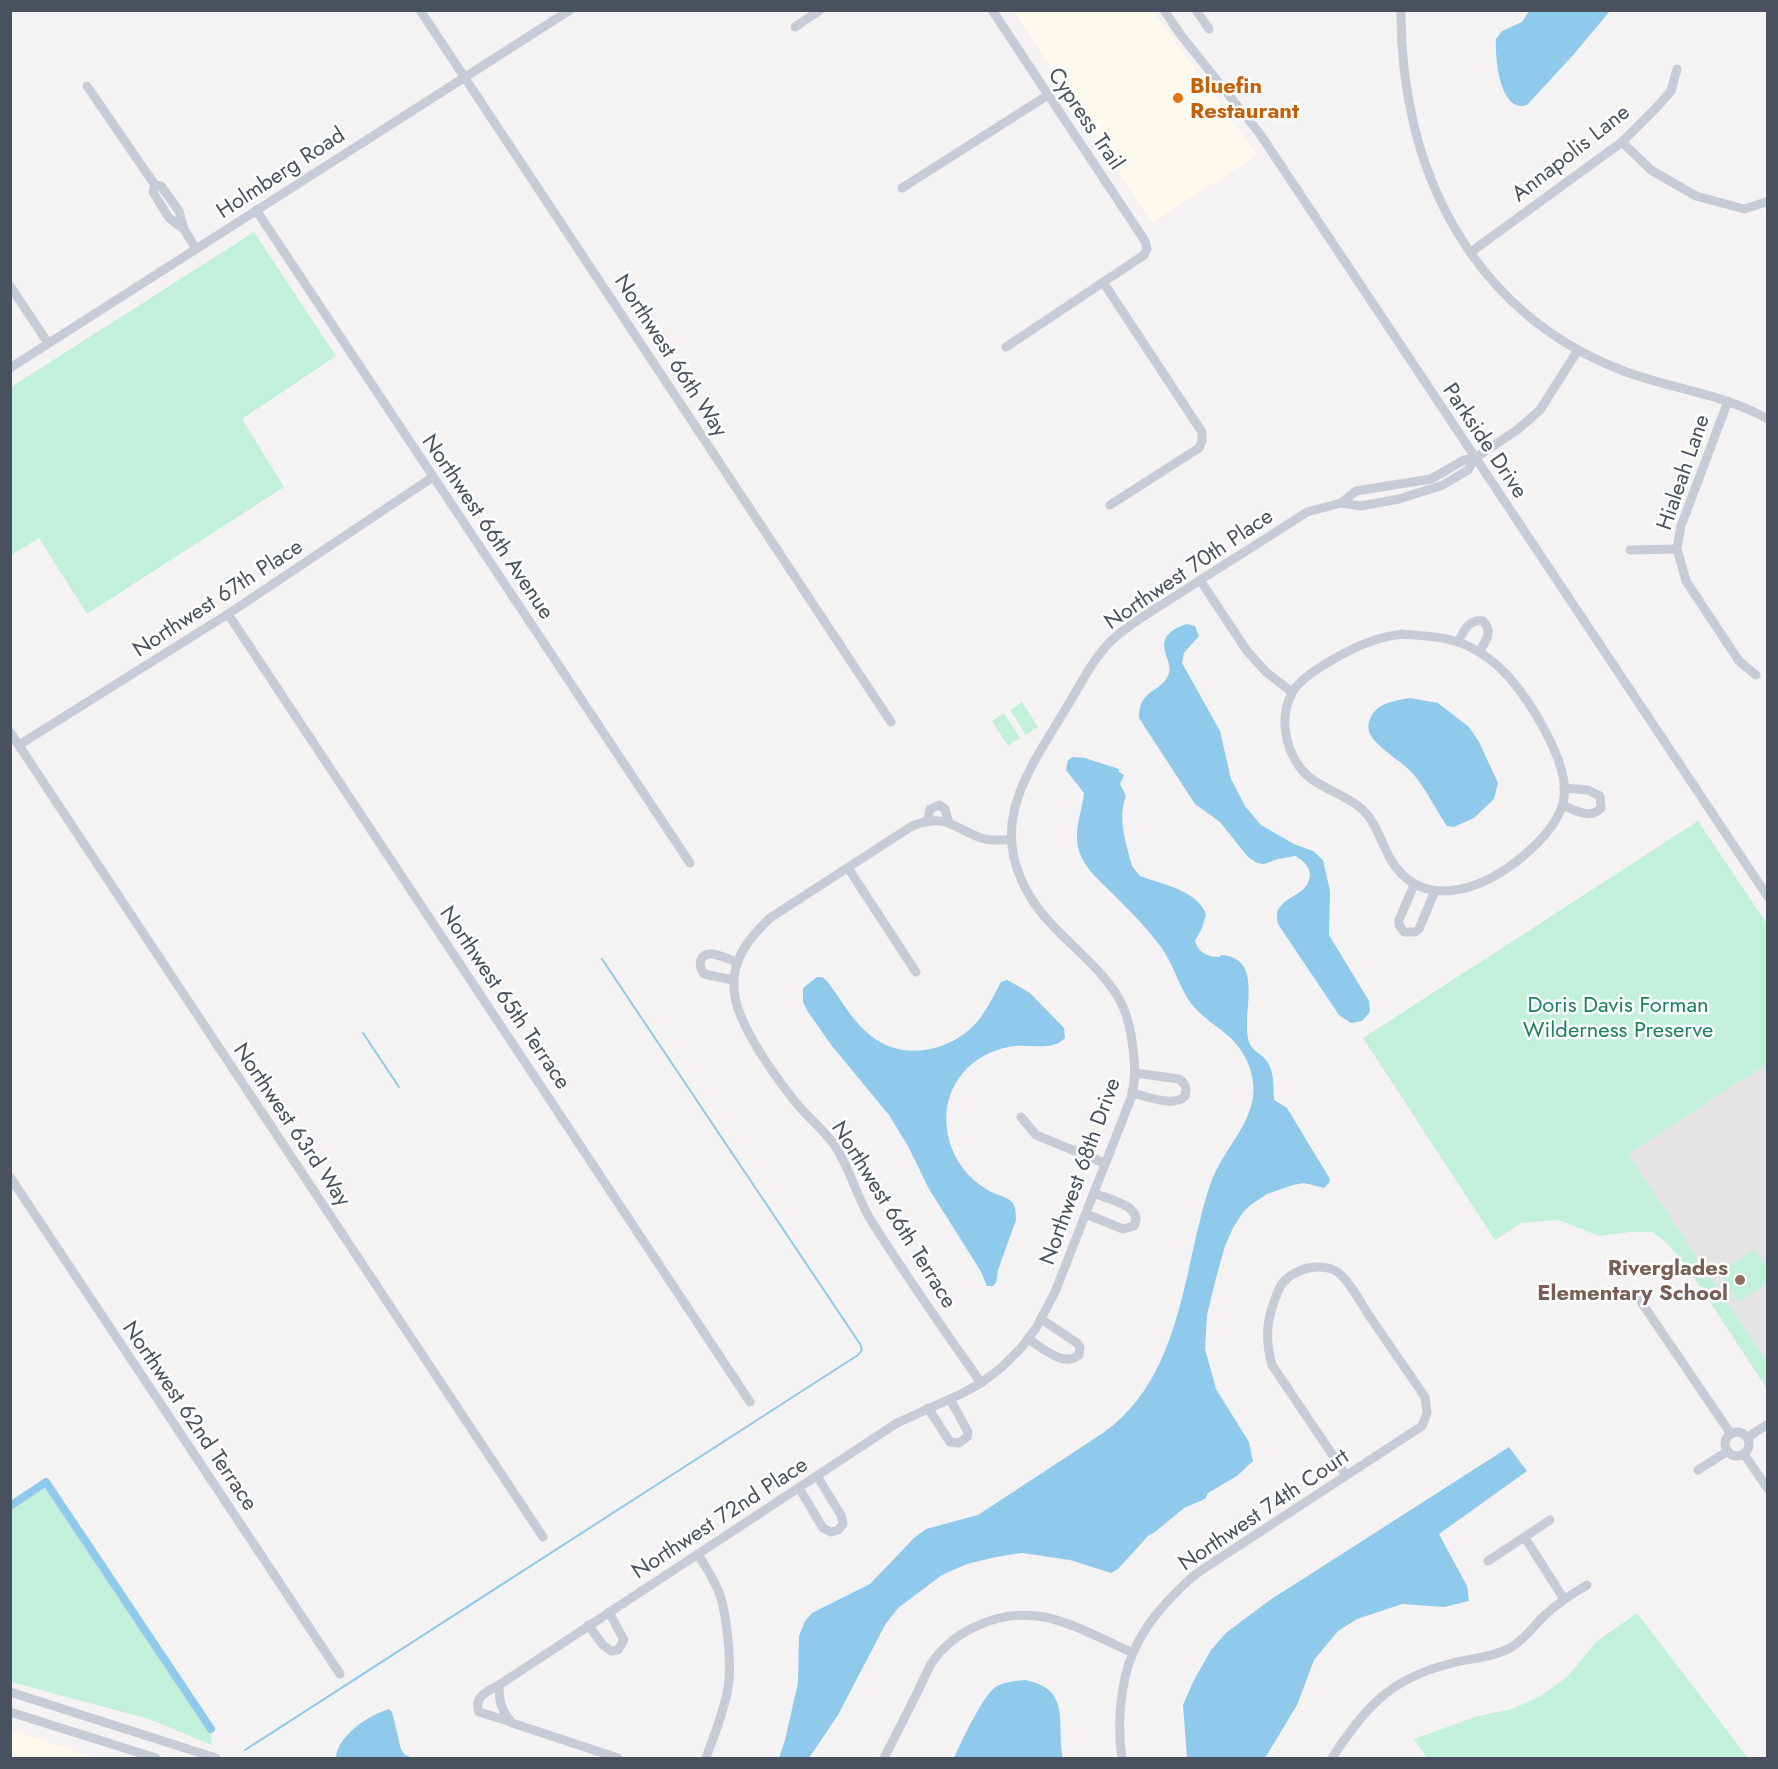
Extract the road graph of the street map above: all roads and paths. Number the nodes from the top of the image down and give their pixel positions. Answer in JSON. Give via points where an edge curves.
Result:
{"nodes":[{"id":1,"x":420,"y":10,"type":"edge"},
{"id":2,"x":570,"y":10,"type":"edge"},
{"id":3,"x":820,"y":10,"type":"edge"},
{"id":4,"x":992,"y":10,"type":"edge"},
{"id":5,"x":1164,"y":10,"type":"edge"},
{"id":6,"x":1196,"y":10,"type":"edge"},
{"id":7,"x":1401,"y":10,"type":"edge"},
{"id":8,"x":795,"y":27,"type":"dead end"},
{"id":9,"x":1209,"y":29,"type":"dead end"},
{"id":10,"x":1677,"y":69,"type":"dead end"},
{"id":11,"x":465,"y":78,"type":"junction"},
{"id":12,"x":87,"y":86,"type":"dead end"},
{"id":13,"x":1048,"y":95,"type":"junction"},
{"id":14,"x":1622,"y":142,"type":"junction"},
{"id":15,"x":902,"y":188,"type":"dead end"},
{"id":16,"x":1766,"y":202,"type":"dead end"},
{"id":17,"x":256,"y":210,"type":"junction"},
{"id":18,"x":196,"y":249,"type":"junction"},
{"id":19,"x":1471,"y":252,"type":"junction"},
{"id":20,"x":1103,"y":282,"type":"junction"},
{"id":21,"x":10,"y":286,"type":"edge"},
{"id":22,"x":48,"y":343,"type":"junction"},
{"id":23,"x":1006,"y":348,"type":"dead end"},
{"id":24,"x":1578,"y":350,"type":"junction"},
{"id":25,"x":10,"y":368,"type":"edge"},
{"id":26,"x":1728,"y":401,"type":"junction"},
{"id":27,"x":1767,"y":418,"type":"edge"},
{"id":28,"x":1475,"y":458,"type":"junction"},
{"id":29,"x":433,"y":477,"type":"junction"},
{"id":30,"x":1396,"y":486,"type":"junction"},
{"id":31,"x":1369,"y":489,"type":"junction"},
{"id":32,"x":1399,"y":499,"type":"junction"},
{"id":33,"x":1341,"y":503,"type":"junction"},
{"id":34,"x":1371,"y":504,"type":"junction"},
{"id":35,"x":1110,"y":505,"type":"dead end"},
{"id":36,"x":1677,"y":549,"type":"junction"},
{"id":37,"x":1630,"y":550,"type":"dead end"},
{"id":38,"x":1200,"y":580,"type":"junction"},
{"id":39,"x":228,"y":615,"type":"junction"},
{"id":40,"x":1463,"y":644,"type":"junction"},
{"id":41,"x":1479,"y":652,"type":"junction"},
{"id":42,"x":1756,"y":675,"type":"dead end"},
{"id":43,"x":1292,"y":692,"type":"junction"},
{"id":44,"x":891,"y":722,"type":"dead end"},
{"id":45,"x":10,"y":732,"type":"edge"},
{"id":46,"x":19,"y":745,"type":"junction"},
{"id":47,"x":927,"y":822,"type":"junction"},
{"id":48,"x":949,"y":823,"type":"junction"},
{"id":49,"x":1010,"y":840,"type":"junction"},
{"id":50,"x":690,"y":863,"type":"dead end"},
{"id":51,"x":848,"y":868,"type":"junction"},
{"id":52,"x":1417,"y":886,"type":"junction"},
{"id":53,"x":1435,"y":891,"type":"junction"},
{"id":54,"x":1767,"y":897,"type":"edge"},
{"id":55,"x":916,"y":972,"type":"dead end"},
{"id":56,"x":1135,"y":1073,"type":"junction"},
{"id":57,"x":1132,"y":1093,"type":"junction"},
{"id":58,"x":1021,"y":1117,"type":"dead end"},
{"id":59,"x":1104,"y":1163,"type":"junction"},
{"id":60,"x":10,"y":1177,"type":"edge"},
{"id":61,"x":1094,"y":1194,"type":"junction"},
{"id":62,"x":1086,"y":1214,"type":"junction"},
{"id":63,"x":1635,"y":1293,"type":"dead end"},
{"id":64,"x":1041,"y":1319,"type":"junction"},
{"id":65,"x":1028,"y":1339,"type":"junction"},
{"id":66,"x":981,"y":1383,"type":"junction"},
{"id":67,"x":950,"y":1399,"type":"junction"},
{"id":68,"x":750,"y":1402,"type":"dead end"},
{"id":69,"x":928,"y":1408,"type":"junction"},
{"id":70,"x":1767,"y":1424,"type":"edge"},
{"id":71,"x":1731,"y":1434,"type":"junction"},
{"id":72,"x":1748,"y":1437,"type":"junction"},
{"id":73,"x":1728,"y":1451,"type":"junction"},
{"id":74,"x":1744,"y":1454,"type":"junction"},
{"id":75,"x":1698,"y":1470,"type":"dead end"},
{"id":76,"x":817,"y":1476,"type":"junction"},
{"id":77,"x":1346,"y":1476,"type":"junction"},
{"id":78,"x":799,"y":1488,"type":"junction"},
{"id":79,"x":1767,"y":1489,"type":"edge"},
{"id":80,"x":1550,"y":1520,"type":"dead end"},
{"id":81,"x":543,"y":1537,"type":"dead end"},
{"id":82,"x":1525,"y":1538,"type":"junction"},
{"id":83,"x":698,"y":1554,"type":"junction"},
{"id":84,"x":1488,"y":1561,"type":"dead end"},
{"id":85,"x":1587,"y":1585,"type":"dead end"},
{"id":86,"x":1564,"y":1599,"type":"junction"},
{"id":87,"x":609,"y":1612,"type":"junction"},
{"id":88,"x":588,"y":1625,"type":"junction"},
{"id":89,"x":1133,"y":1653,"type":"junction"},
{"id":90,"x":340,"y":1674,"type":"dead end"},
{"id":91,"x":499,"y":1685,"type":"junction"},
{"id":92,"x":10,"y":1692,"type":"edge"},
{"id":93,"x":10,"y":1712,"type":"edge"},
{"id":94,"x":512,"y":1723,"type":"junction"},
{"id":95,"x":156,"y":1758,"type":"edge"},
{"id":96,"x":216,"y":1758,"type":"edge"},
{"id":97,"x":618,"y":1758,"type":"edge"},
{"id":98,"x":706,"y":1758,"type":"edge"},
{"id":99,"x":884,"y":1758,"type":"edge"},
{"id":100,"x":1122,"y":1758,"type":"edge"},
{"id":101,"x":1332,"y":1758,"type":"edge"}],
"edges":[{"from":1,"to":11,"type":"street","name":"Northwest 66th Way"},
{"from":2,"to":11,"type":"street","name":"Holmberg Road"},
{"from":3,"to":8,"type":"street"},
{"from":4,"to":13,"type":"street","name":"Cypress Trail"},
{"from":5,"to":28,"type":"street","name":"Parkside Drive","via":[[1260,134]]},
{"from":6,"to":9,"type":"street"},
{"from":7,"to":19,"type":"street","via":[[1404,74],[1420,150],[1448,219]]},
{"from":10,"to":14,"type":"street","name":"Annapolis Lane","via":[[1671,91]]},
{"from":11,"to":17,"type":"street","name":"Holmberg Road"},
{"from":11,"to":44,"type":"street","name":"Northwest 66th Way"},
{"from":12,"to":18,"type":"street","via":[[155,185],[161,186],[179,211]]},
{"from":13,"to":15,"type":"street"},
{"from":13,"to":20,"type":"street","name":"Cypress Trail","via":[[1145,241],[1144,255]]},
{"from":14,"to":16,"type":"street","via":[[1651,170],[1696,196],[1744,209]]},
{"from":14,"to":19,"type":"street","name":"Annapolis Lane"},
{"from":17,"to":18,"type":"street","name":"Holmberg Road"},
{"from":17,"to":29,"type":"street","name":"Northwest 66th Avenue"},
{"from":18,"to":22,"type":"street","name":"Holmberg Road"},
{"from":19,"to":24,"type":"street","via":[[1517,307]]},
{"from":20,"to":23,"type":"street"},
{"from":20,"to":35,"type":"street","via":[[1202,432],[1198,448]]},
{"from":21,"to":22,"type":"street"},
{"from":22,"to":25,"type":"street","name":"Holmberg Road"},
{"from":24,"to":26,"type":"street","via":[[1622,370]]},
{"from":24,"to":28,"type":"street","via":[[1540,410]]},
{"from":26,"to":27,"type":"street"},
{"from":26,"to":36,"type":"street","name":"Hialeah Lane","via":[[1681,526]]},
{"from":28,"to":30,"type":"street","name":"Northwest 70th Place","via":[[1431,479]]},
{"from":28,"to":32,"type":"street","name":"Northwest 70th Place","via":[[1468,470],[1443,485]]},
{"from":28,"to":54,"type":"street","name":"Parkside Drive"},
{"from":29,"to":39,"type":"street","name":"Northwest 67th Place"},
{"from":29,"to":50,"type":"street","name":"Northwest 66th Avenue"},
{"from":30,"to":31,"type":"street","name":"Northwest 70th Place"},
{"from":30,"to":32,"type":"street"},
{"from":31,"to":33,"type":"street","name":"Northwest 70th Place","via":[[1356,491]]},
{"from":31,"to":34,"type":"street"},
{"from":32,"to":34,"type":"street","name":"Northwest 70th Place"},
{"from":33,"to":34,"type":"street","name":"Northwest 70th Place"},
{"from":33,"to":38,"type":"street","name":"Northwest 70th Place","via":[[1308,512]]},
{"from":36,"to":37,"type":"street"},
{"from":36,"to":42,"type":"street","name":"Hialeah Lane","via":[[1686,581],[1739,661]]},
{"from":38,"to":43,"type":"street","via":[[1247,651]]},
{"from":38,"to":49,"type":"street","name":"Northwest 70th Place","via":[[1129,626],[1101,653],[1019,791]]},
{"from":39,"to":46,"type":"street","name":"Northwest 67th Place"},
{"from":39,"to":68,"type":"street","name":"Northwest 65th Terrace"},
{"from":40,"to":41,"type":"street"},
{"from":40,"to":41,"type":"street","via":[[1467,625],[1483,621],[1489,633]]},
{"from":40,"to":43,"type":"street","via":[[1401,634],[1376,639],[1350,650],[1306,678]]},
{"from":41,"to":53,"type":"street","via":[[1507,675],[1540,720],[1559,763],[1564,796],[1550,828],[1509,867],[1464,889]]},
{"from":43,"to":52,"type":"street","via":[[1285,726],[1293,758],[1316,782],[1364,811],[1391,860]]},
{"from":45,"to":46,"type":"street","name":"Northwest 63rd Way"},
{"from":46,"to":81,"type":"street","name":"Northwest 63rd Way"},
{"from":47,"to":48,"type":"street"},
{"from":47,"to":48,"type":"street","via":[[927,813],[939,805],[945,809]]},
{"from":47,"to":51,"type":"street","via":[[912,826]]},
{"from":48,"to":49,"type":"street","via":[[989,840]]},
{"from":49,"to":56,"type":"street","name":"Northwest 68th Drive","via":[[1031,898],[1118,997],[1128,1018]]},
{"from":51,"to":55,"type":"street"},
{"from":51,"to":66,"type":"street","name":"Northwest 66th Terrace","via":[[756,931],[734,971],[738,1012],[793,1099],[832,1142],[868,1215]]},
{"from":52,"to":53,"type":"street"},
{"from":52,"to":53,"type":"street","via":[[1400,920],[1404,932],[1419,929]]},
{"from":56,"to":57,"type":"street","name":"Northwest 68th Drive"},
{"from":56,"to":57,"type":"street","via":[[1179,1079],[1186,1090],[1178,1101]]},
{"from":57,"to":59,"type":"street","name":"Northwest 68th Drive"},
{"from":58,"to":59,"type":"street","via":[[1036,1135]]},
{"from":59,"to":61,"type":"street","name":"Northwest 68th Drive"},
{"from":60,"to":90,"type":"street","name":"Northwest 62nd Terrace"},
{"from":61,"to":62,"type":"street","name":"Northwest 68th Drive"},
{"from":61,"to":62,"type":"street","via":[[1130,1208],[1137,1222],[1123,1229]]},
{"from":62,"to":64,"type":"street","name":"Northwest 68th Drive"},
{"from":63,"to":71,"type":"street"},
{"from":64,"to":65,"type":"street","name":"Northwest 68th Drive"},
{"from":64,"to":65,"type":"street","via":[[1077,1343],[1079,1355],[1062,1360]]},
{"from":65,"to":66,"type":"street","name":"Northwest 68th Drive"},
{"from":66,"to":67,"type":"street","name":"Northwest 72nd Place"},
{"from":67,"to":69,"type":"street","name":"Northwest 72nd Place"},
{"from":67,"to":69,"type":"street","via":[[968,1432],[968,1437],[959,1443],[945,1437]]},
{"from":69,"to":76,"type":"street","name":"Northwest 72nd Place","via":[[897,1423]]},
{"from":70,"to":72,"type":"street"},
{"from":71,"to":72,"type":"street","via":[[1740,1432]]},
{"from":71,"to":73,"type":"street","via":[[1726,1440]]},
{"from":72,"to":74,"type":"street","via":[[1749,1447]]},
{"from":73,"to":74,"type":"street","via":[[1735,1456]]},
{"from":73,"to":75,"type":"street"},
{"from":74,"to":79,"type":"street"},
{"from":76,"to":78,"type":"street","name":"Northwest 72nd Place"},
{"from":76,"to":78,"type":"street","via":[[842,1515],[843,1524],[837,1530],[823,1528]]},
{"from":77,"to":77,"type":"street","name":"Northwest 74th Court","via":[[1272,1365],[1267,1347],[1267,1326],[1280,1286],[1303,1269],[1317,1267],[1341,1274],[1425,1397],[1427,1413],[1422,1426]]},
{"from":77,"to":89,"type":"street","name":"Northwest 74th Court","via":[[1191,1579],[1168,1601]]},
{"from":78,"to":83,"type":"street","name":"Northwest 72nd Place"},
{"from":80,"to":82,"type":"street"},
{"from":82,"to":84,"type":"street"},
{"from":82,"to":86,"type":"street"},
{"from":83,"to":87,"type":"street","name":"Northwest 72nd Place"},
{"from":83,"to":98,"type":"street","via":[[721,1597],[729,1670],[724,1708]]},
{"from":85,"to":86,"type":"street"},
{"from":86,"to":101,"type":"street","via":[[1509,1649],[1450,1663],[1399,1684],[1359,1719]]},
{"from":87,"to":88,"type":"street","name":"Northwest 72nd Place"},
{"from":87,"to":88,"type":"street","via":[[624,1640],[618,1650],[611,1651],[603,1645]]},
{"from":88,"to":91,"type":"street","name":"Northwest 72nd Place"},
{"from":89,"to":99,"type":"street","via":[[1043,1616],[998,1618],[977,1626],[960,1635],[932,1664]]},
{"from":89,"to":100,"type":"street","name":"Northwest 74th Court","via":[[1119,1725]]},
{"from":91,"to":94,"type":"street","via":[[499,1703]]},
{"from":91,"to":94,"type":"street","name":"Northwest 72nd Place","via":[[481,1696],[477,1708]]},
{"from":92,"to":96,"type":"street"},
{"from":93,"to":95,"type":"street"},
{"from":94,"to":97,"type":"street"}]}
